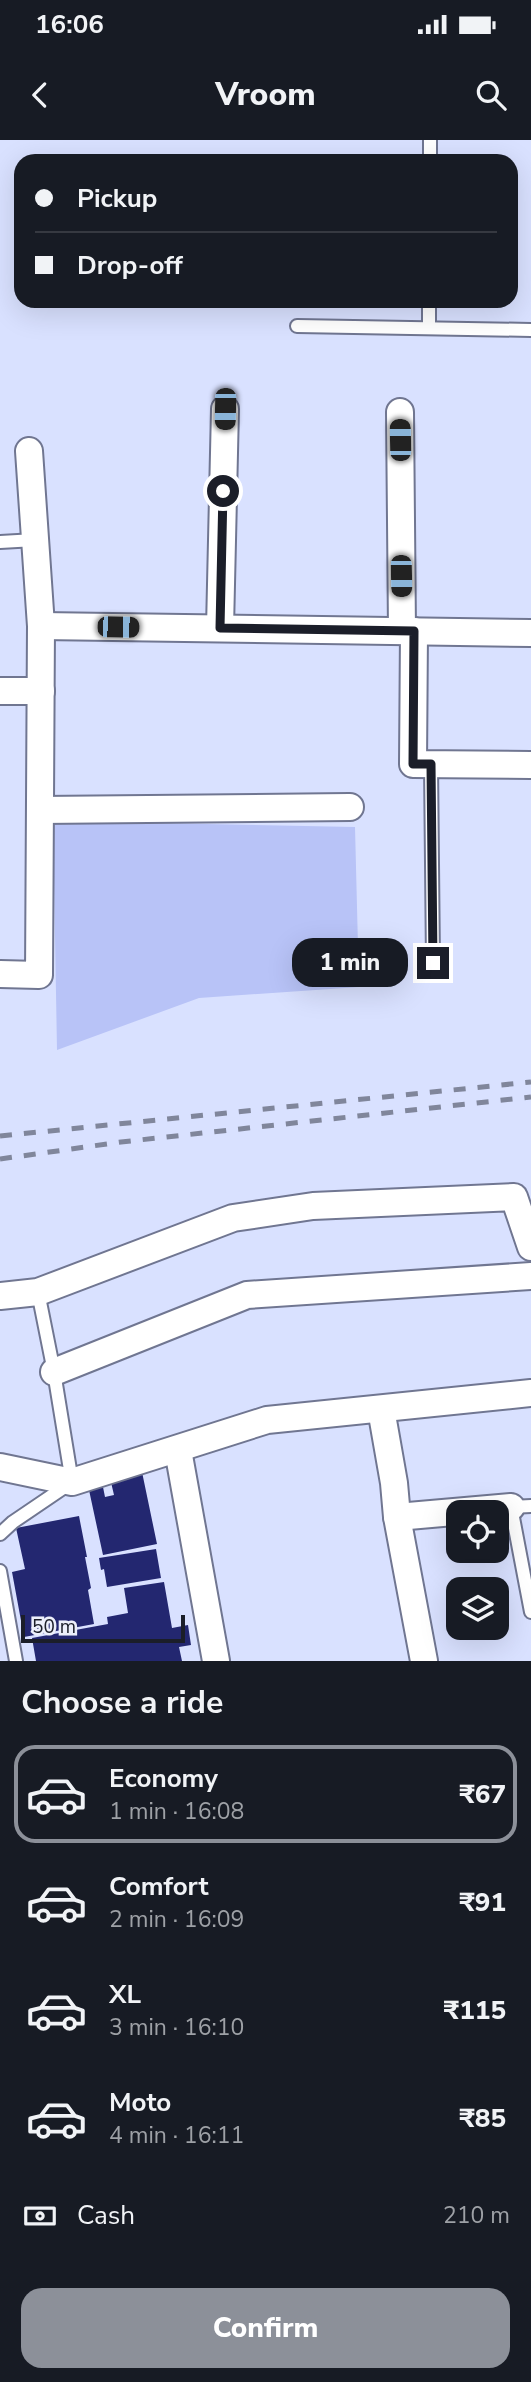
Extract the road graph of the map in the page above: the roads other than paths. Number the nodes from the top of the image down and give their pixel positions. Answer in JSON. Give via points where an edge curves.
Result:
{"nodes":[{"id":1,"x":429,"y":308,"type":"edge"},
{"id":2,"x":298,"y":326,"type":"dead end"},
{"id":3,"x":429,"y":328,"type":"junction"},
{"id":4,"x":531,"y":330,"type":"edge"},
{"id":5,"x":225,"y":409,"type":"dead end"},
{"id":6,"x":400,"y":412,"type":"dead end"},
{"id":7,"x":29,"y":451,"type":"dead end"},
{"id":8,"x":35,"y":540,"type":"junction"},
{"id":9,"x":0,"y":542,"type":"edge"},
{"id":10,"x":41,"y":626,"type":"junction"},
{"id":11,"x":220,"y":628,"type":"junction"},
{"id":12,"x":408,"y":631,"type":"junction"},
{"id":13,"x":531,"y":633,"type":"edge"},
{"id":14,"x":0,"y":691,"type":"edge"},
{"id":15,"x":41,"y":691,"type":"junction"},
{"id":16,"x":431,"y":764,"type":"junction"},
{"id":17,"x":531,"y":765,"type":"edge"},
{"id":18,"x":350,"y":807,"type":"dead end"},
{"id":19,"x":40,"y":810,"type":"junction"},
{"id":20,"x":433,"y":963,"type":"dead end"},
{"id":21,"x":0,"y":974,"type":"edge"},
{"id":22,"x":531,"y":1247,"type":"edge"},
{"id":23,"x":531,"y":1276,"type":"edge"},
{"id":24,"x":38,"y":1292,"type":"junction"},
{"id":25,"x":0,"y":1296,"type":"edge"},
{"id":26,"x":54,"y":1372,"type":"junction"},
{"id":27,"x":531,"y":1393,"type":"edge"},
{"id":28,"x":382,"y":1409,"type":"junction"},
{"id":29,"x":177,"y":1450,"type":"junction"},
{"id":30,"x":0,"y":1467,"type":"edge"},
{"id":31,"x":72,"y":1482,"type":"junction"},
{"id":32,"x":521,"y":1507,"type":"edge"},
{"id":33,"x":397,"y":1517,"type":"junction"},
{"id":34,"x":0,"y":1534,"type":"edge"},
{"id":35,"x":0,"y":1571,"type":"edge"},
{"id":36,"x":531,"y":1612,"type":"edge"},
{"id":37,"x":16,"y":1661,"type":"edge"},
{"id":38,"x":216,"y":1661,"type":"edge"},
{"id":39,"x":424,"y":1661,"type":"edge"}],
"edges":[{"from":1,"to":3,"type":"lane"},
{"from":2,"to":3,"type":"lane"},
{"from":3,"to":4,"type":"lane"},
{"from":5,"to":11,"type":"street"},
{"from":6,"to":12,"type":"street"},
{"from":7,"to":8,"type":"street"},
{"from":8,"to":9,"type":"lane"},
{"from":8,"to":10,"type":"street"},
{"from":10,"to":11,"type":"street"},
{"from":10,"to":15,"type":"street"},
{"from":11,"to":12,"type":"street"},
{"from":12,"to":13,"type":"street"},
{"from":12,"to":16,"type":"street","via":[[413,764]]},
{"from":14,"to":15,"type":"street"},
{"from":15,"to":19,"type":"street"},
{"from":16,"to":17,"type":"street"},
{"from":16,"to":20,"type":"lane"},
{"from":18,"to":19,"type":"street"},
{"from":19,"to":21,"type":"street","via":[[39,975]]},
{"from":22,"to":24,"type":"street","via":[[514,1197],[313,1206],[233,1218]]},
{"from":23,"to":26,"type":"street","via":[[247,1295]]},
{"from":24,"to":25,"type":"street"},
{"from":24,"to":26,"type":"lane"},
{"from":26,"to":31,"type":"lane"},
{"from":27,"to":28,"type":"street"},
{"from":28,"to":29,"type":"street","via":[[267,1420]]},
{"from":28,"to":33,"type":"street"},
{"from":29,"to":31,"type":"street"},
{"from":29,"to":38,"type":"street"},
{"from":30,"to":31,"type":"street"},
{"from":31,"to":34,"type":"lane"},
{"from":32,"to":33,"type":"street"},
{"from":32,"to":36,"type":"lane"},
{"from":33,"to":39,"type":"street"},
{"from":35,"to":37,"type":"lane"}]}
